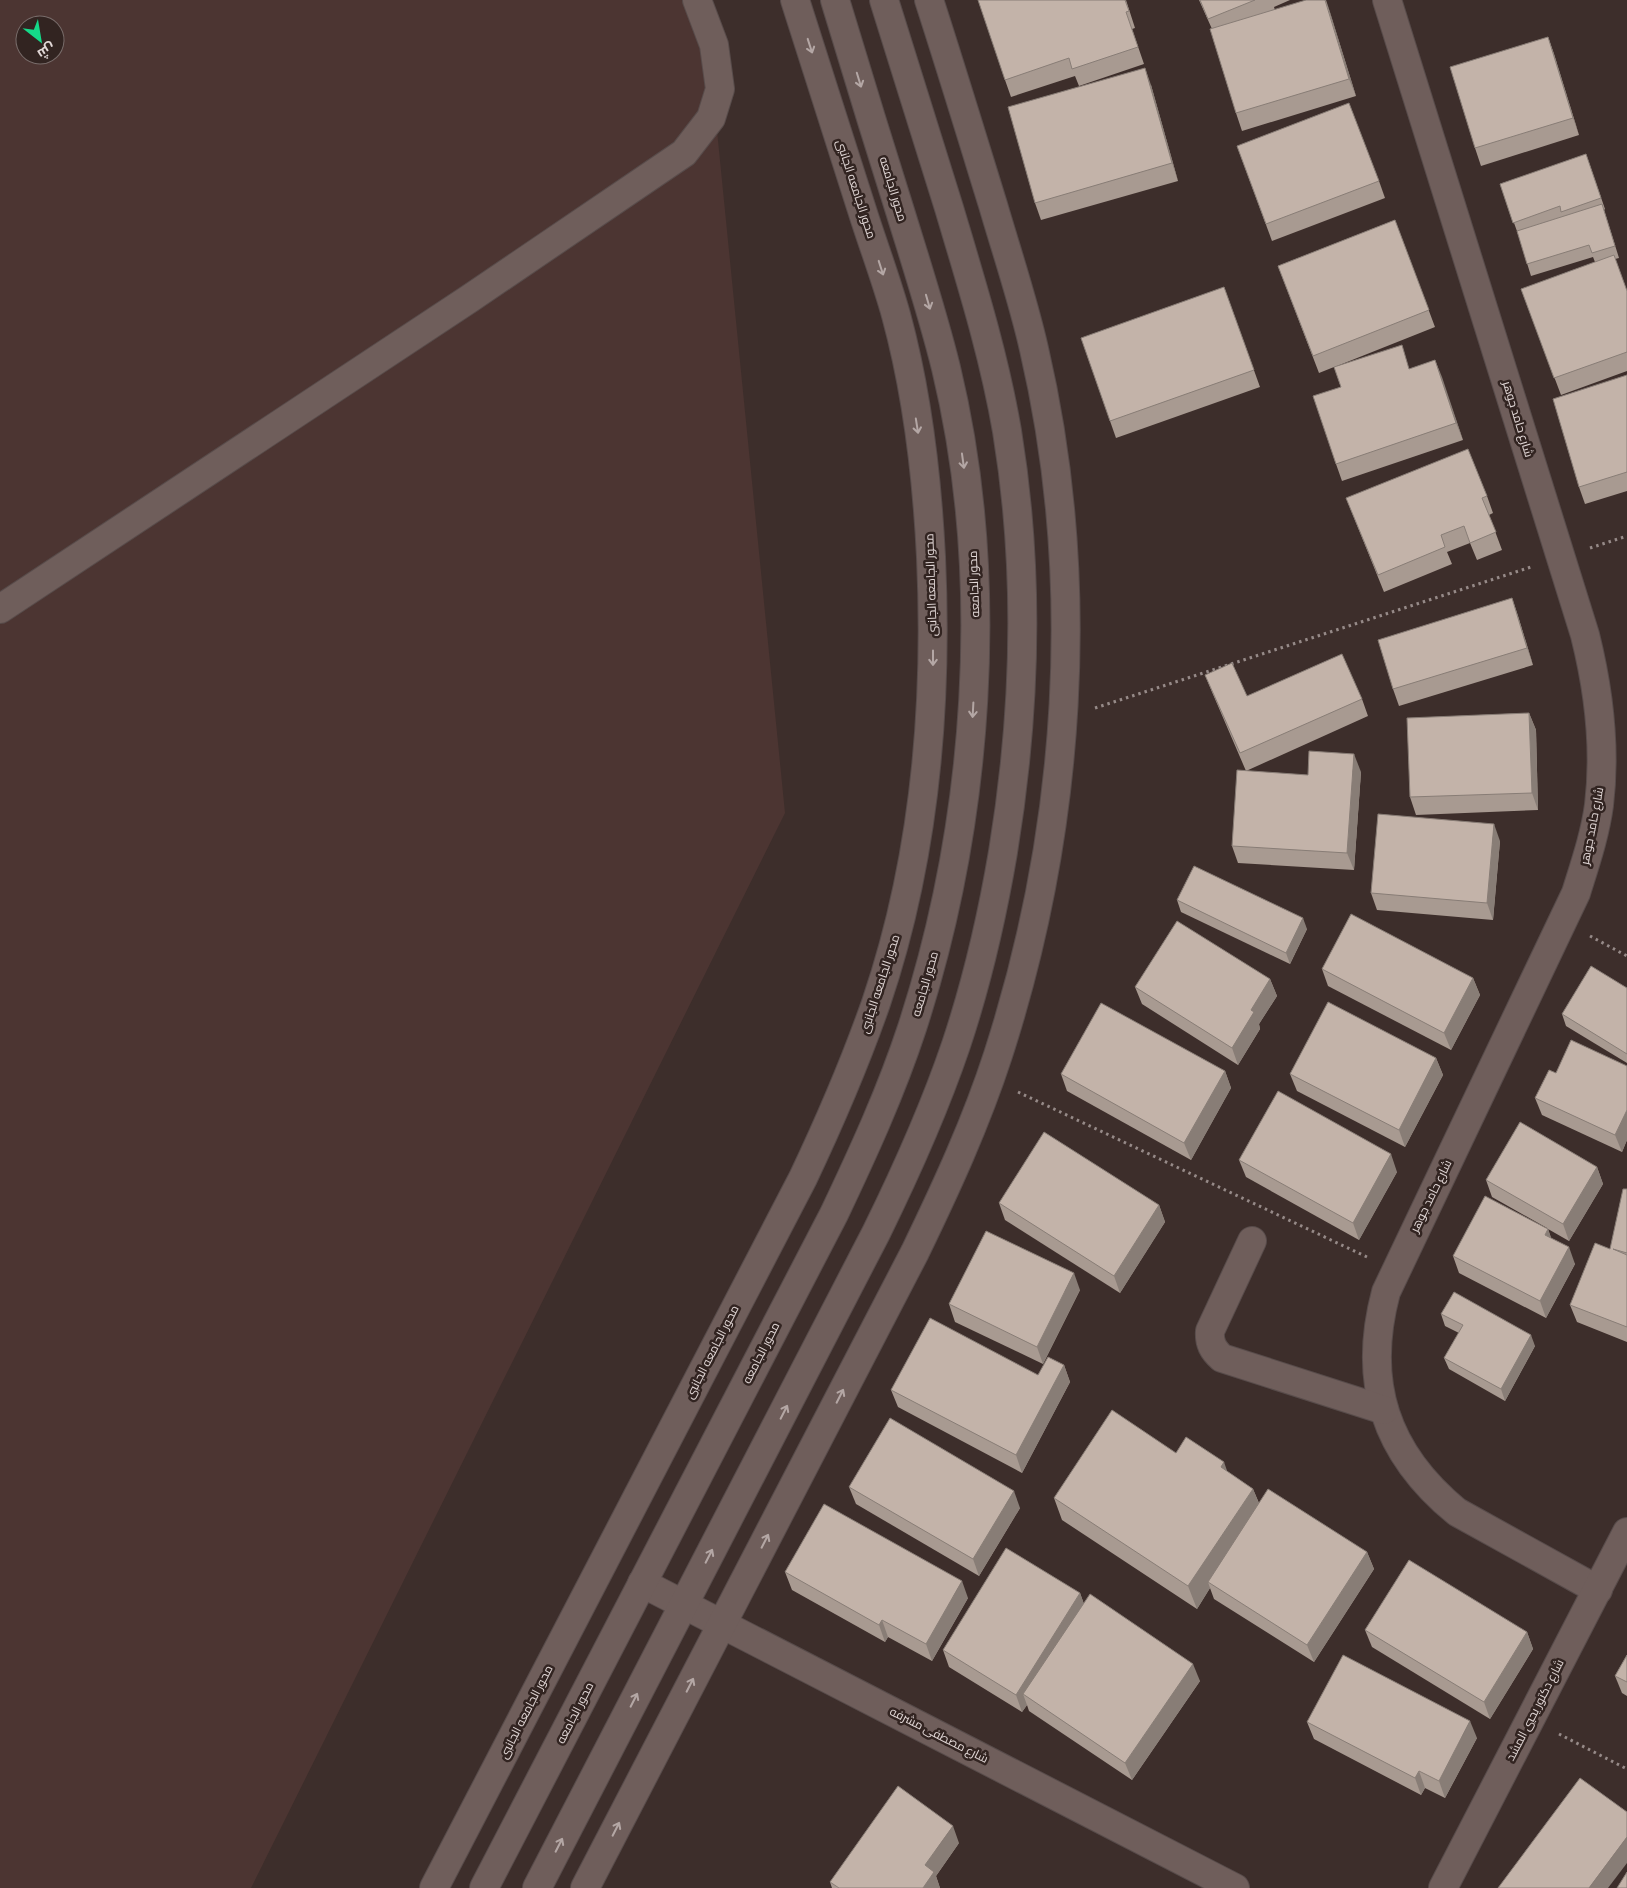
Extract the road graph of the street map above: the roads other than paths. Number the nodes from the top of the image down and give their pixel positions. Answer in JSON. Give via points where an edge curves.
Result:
{"nodes":[{"id":1,"x":698,"y":0,"type":"edge"},
{"id":2,"x":795,"y":0,"type":"edge"},
{"id":3,"x":835,"y":0,"type":"edge"},
{"id":4,"x":884,"y":0,"type":"edge"},
{"id":5,"x":929,"y":0,"type":"edge"},
{"id":6,"x":1386,"y":0,"type":"edge"},
{"id":7,"x":1024,"y":311,"type":"junction"},
{"id":8,"x":982,"y":320,"type":"junction"},
{"id":9,"x":1063,"y":548,"type":"junction"},
{"id":10,"x":1020,"y":552,"type":"junction"},
{"id":11,"x":0,"y":609,"type":"edge"},
{"id":12,"x":1252,"y":1241,"type":"dead end"},
{"id":13,"x":1384,"y":1410,"type":"junction"},
{"id":14,"x":1627,"y":1532,"type":"edge"},
{"id":15,"x":642,"y":1583,"type":"junction"},
{"id":16,"x":1598,"y":1590,"type":"junction"},
{"id":17,"x":684,"y":1604,"type":"junction"},
{"id":18,"x":722,"y":1624,"type":"junction"},
{"id":19,"x":434,"y":1888,"type":"edge"},
{"id":20,"x":484,"y":1888,"type":"edge"},
{"id":21,"x":536,"y":1888,"type":"edge"},
{"id":22,"x":585,"y":1888,"type":"edge"},
{"id":23,"x":1235,"y":1888,"type":"edge"},
{"id":24,"x":1443,"y":1888,"type":"edge"}],
"edges":[{"from":1,"to":11,"type":"street","via":[[714,45],[720,89],[711,118],[684,153]]},
{"from":2,"to":19,"type":"street","name":"محور الجامعه الجانبى","one_way":true,"via":[[896,316],[921,451],[929,519],[933,682],[920,824],[894,943],[876,1002],[840,1096],[803,1178]]},
{"from":3,"to":15,"type":"street","name":"محور الجامعه","one_way":true,"via":[[928,302],[960,439],[970,508],[975,584],[976,661],[971,737],[949,885],[935,948],[912,1028],[889,1091],[834,1214]]},
{"from":4,"to":8,"type":"street"},
{"from":5,"to":7,"type":"street"},
{"from":6,"to":13,"type":"street","name":"شارع حامد جوهر","via":[[1586,635],[1596,676],[1602,760],[1599,805],[1576,893],[1395,1270],[1384,1300],[1376,1363]]},
{"from":7,"to":8,"type":"street"},
{"from":7,"to":9,"type":"street","via":[[1049,423],[1060,498]]},
{"from":8,"to":10,"type":"street","via":[[1006,430]]},
{"from":9,"to":10,"type":"street"},
{"from":18,"to":9,"type":"street","one_way":true,"via":[[923,1237],[990,1079],[1020,979],[1038,902],[1052,816],[1061,745],[1066,662]]},
{"from":17,"to":10,"type":"street","one_way":true,"via":[[876,1234],[914,1153],[957,1042],[996,894],[1016,761],[1023,661]]},
{"from":12,"to":13,"type":"street","via":[[1210,1331],[1216,1353],[1222,1358]]},
{"from":13,"to":16,"type":"street","name":"شارع حامد جوهر","via":[[1405,1456],[1437,1496],[1456,1512]]},
{"from":14,"to":16,"type":"street","name":"شارع دكتور يحيي المشد"},
{"from":15,"to":17,"type":"street","name":"شارع مصطفى مشرفه"},
{"from":15,"to":20,"type":"street","name":"محور الجامعه"},
{"from":16,"to":24,"type":"street","name":"شارع دكتور يحيي المشد"},
{"from":17,"to":18,"type":"street","name":"شارع مصطفى مشرفه"},
{"from":21,"to":17,"type":"street","one_way":true},
{"from":22,"to":18,"type":"street","one_way":true},
{"from":18,"to":23,"type":"street","name":"شارع مصطفى مشرفه"}]}
